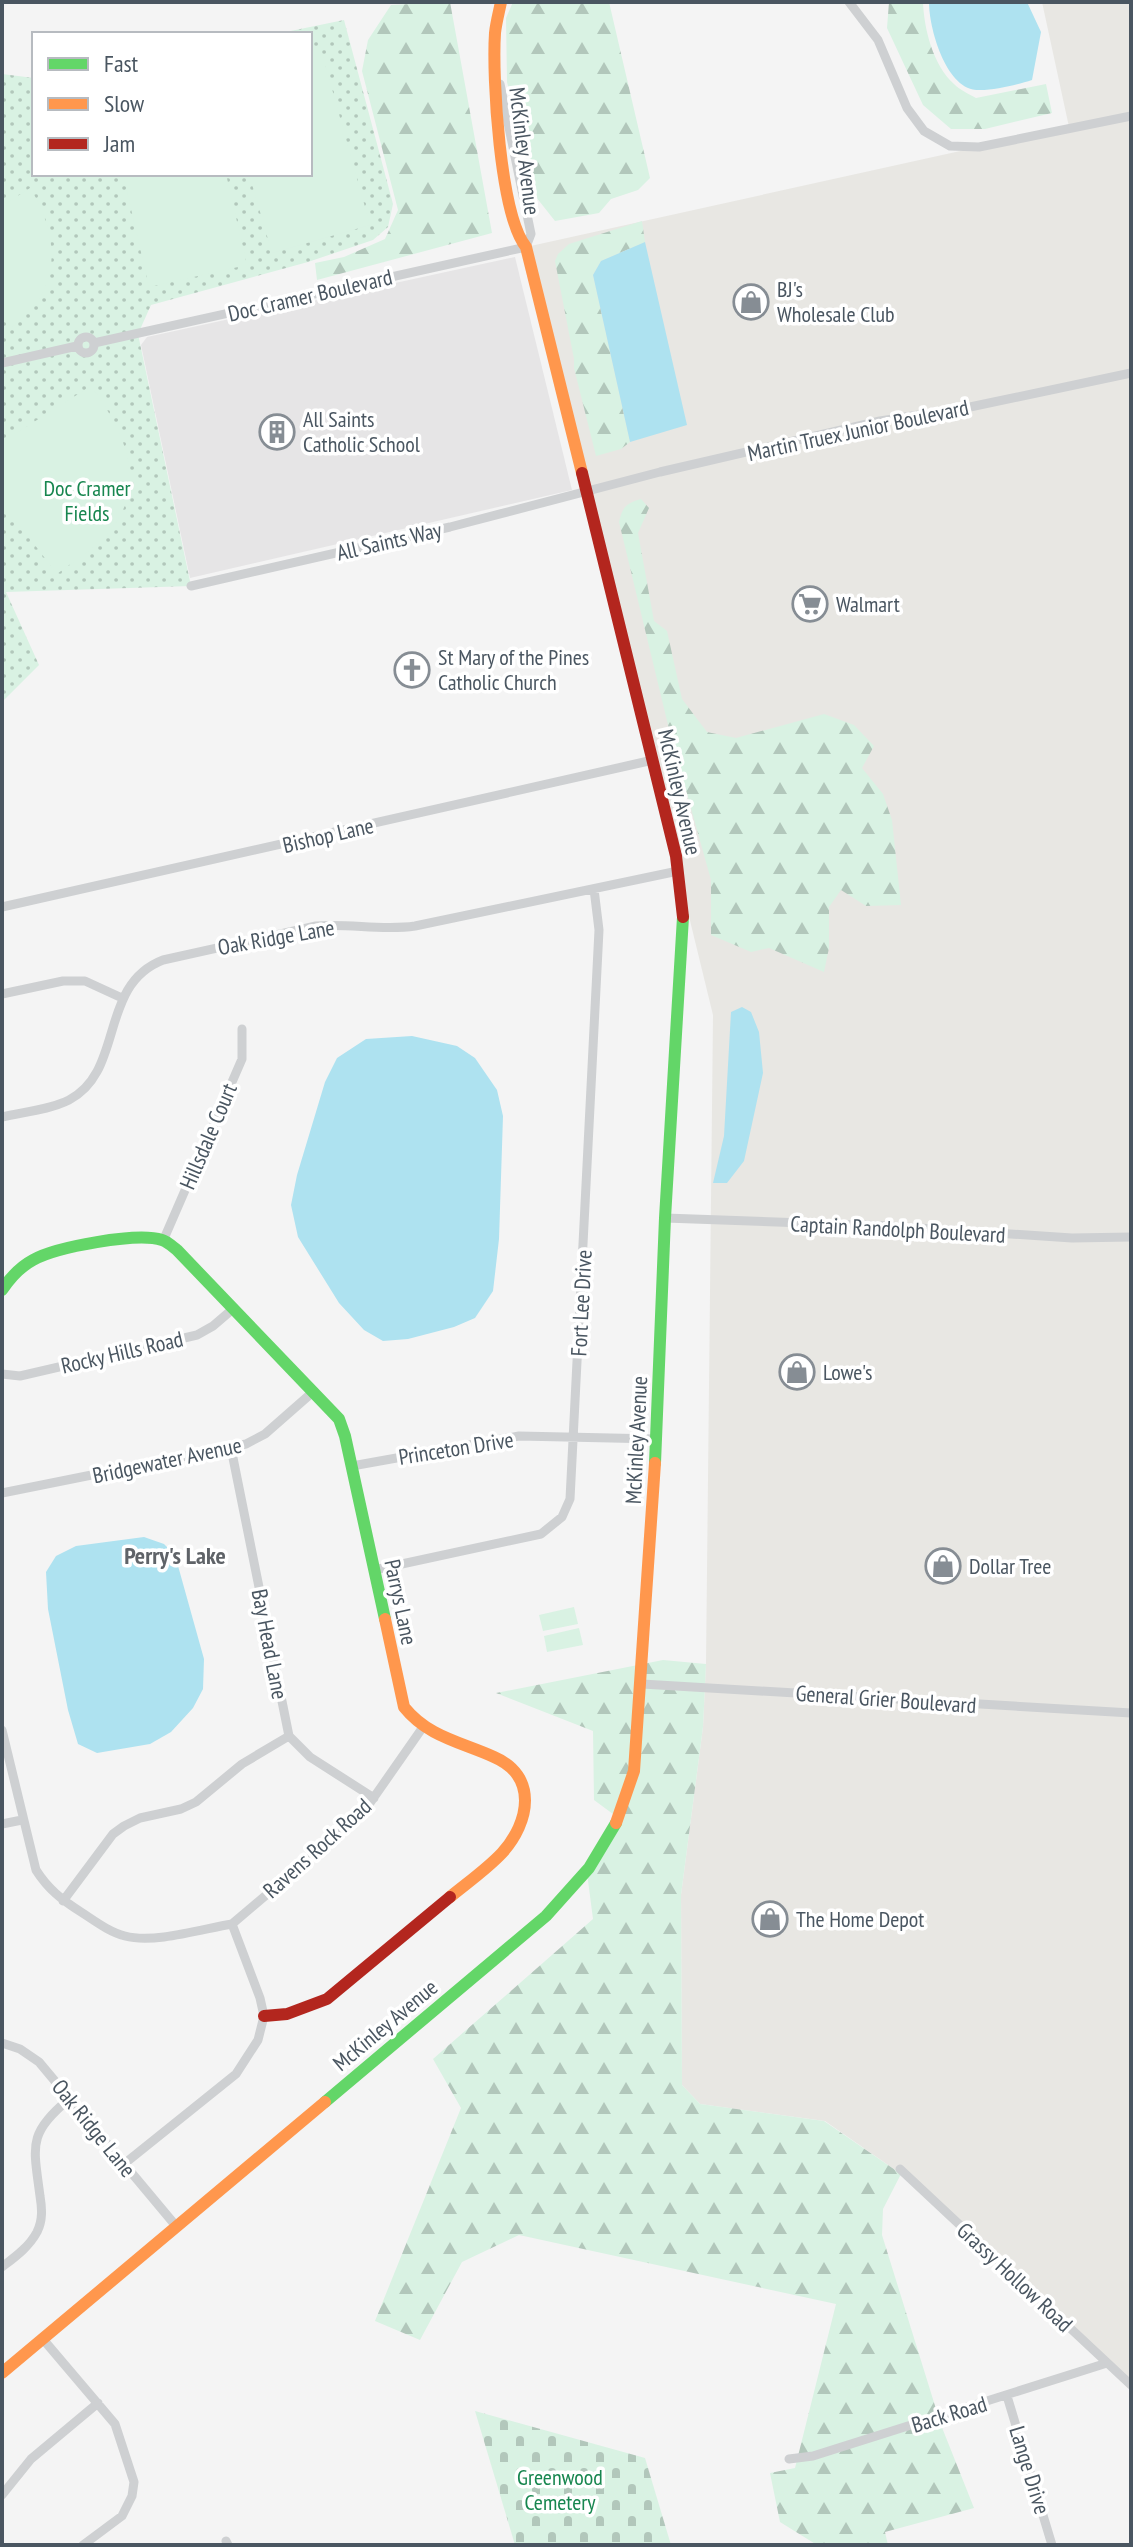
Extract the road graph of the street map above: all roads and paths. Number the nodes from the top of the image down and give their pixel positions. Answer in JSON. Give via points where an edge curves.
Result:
{"nodes":[{"id":1,"x":501,"y":2,"type":"edge"},
{"id":2,"x":857,"y":4,"type":"edge"},
{"id":3,"x":1131,"y":116,"type":"edge"},
{"id":4,"x":526,"y":247,"type":"junction"},
{"id":5,"x":2,"y":363,"type":"edge"},
{"id":6,"x":1131,"y":373,"type":"edge"},
{"id":7,"x":586,"y":493,"type":"junction"},
{"id":8,"x":191,"y":586,"type":"dead end"},
{"id":9,"x":653,"y":760,"type":"junction"},
{"id":10,"x":678,"y":871,"type":"junction"},
{"id":11,"x":594,"y":889,"type":"junction"},
{"id":12,"x":2,"y":907,"type":"edge"},
{"id":13,"x":2,"y":994,"type":"edge"},
{"id":14,"x":122,"y":998,"type":"junction"},
{"id":15,"x":242,"y":1029,"type":"dead end"},
{"id":16,"x":2,"y":1117,"type":"edge"},
{"id":17,"x":665,"y":1218,"type":"junction"},
{"id":18,"x":1131,"y":1237,"type":"edge"},
{"id":19,"x":163,"y":1241,"type":"junction"},
{"id":20,"x":2,"y":1290,"type":"edge"},
{"id":21,"x":234,"y":1308,"type":"junction"},
{"id":22,"x":2,"y":1374,"type":"edge"},
{"id":23,"x":314,"y":1391,"type":"junction"},
{"id":24,"x":575,"y":1437,"type":"junction"},
{"id":25,"x":657,"y":1439,"type":"junction"},
{"id":26,"x":231,"y":1448,"type":"junction"},
{"id":27,"x":352,"y":1466,"type":"junction"},
{"id":28,"x":2,"y":1493,"type":"edge"},
{"id":29,"x":374,"y":1570,"type":"junction"},
{"id":30,"x":642,"y":1684,"type":"junction"},
{"id":31,"x":1131,"y":1713,"type":"edge"},
{"id":32,"x":423,"y":1727,"type":"junction"},
{"id":33,"x":2,"y":1730,"type":"edge"},
{"id":34,"x":289,"y":1736,"type":"junction"},
{"id":35,"x":374,"y":1798,"type":"junction"},
{"id":36,"x":22,"y":1820,"type":"junction"},
{"id":37,"x":2,"y":1824,"type":"edge"},
{"id":38,"x":63,"y":1901,"type":"junction"},
{"id":39,"x":232,"y":1924,"type":"junction"},
{"id":40,"x":264,"y":2016,"type":"junction"},
{"id":41,"x":2,"y":2043,"type":"edge"},
{"id":42,"x":70,"y":2098,"type":"junction"},
{"id":43,"x":124,"y":2164,"type":"junction"},
{"id":44,"x":900,"y":2169,"type":"dead end"},
{"id":45,"x":176,"y":2226,"type":"junction"},
{"id":46,"x":2,"y":2267,"type":"edge"},
{"id":47,"x":42,"y":2338,"type":"junction"},
{"id":48,"x":1107,"y":2363,"type":"junction"},
{"id":49,"x":2,"y":2373,"type":"edge"},
{"id":50,"x":1131,"y":2385,"type":"edge"},
{"id":51,"x":1007,"y":2396,"type":"junction"},
{"id":52,"x":98,"y":2403,"type":"junction"},
{"id":53,"x":789,"y":2459,"type":"dead end"},
{"id":54,"x":2,"y":2495,"type":"edge"},
{"id":55,"x":83,"y":2545,"type":"edge"},
{"id":56,"x":1052,"y":2545,"type":"edge"}],
"edges":[{"from":1,"to":4,"type":"street","name":"McKinley Avenue","via":[[495,57],[502,168],[517,236]]},
{"from":2,"to":3,"type":"street","via":[[907,108],[924,131],[950,146],[979,147]]},
{"from":4,"to":5,"type":"street","name":"Doc Cramer Boulevard","via":[[94,343],[89,352],[77,346]]},
{"from":4,"to":7,"type":"street","name":"McKinley Avenue"},
{"from":6,"to":7,"type":"street","name":"Martin Truex Junior Boulevard","via":[[880,421]]},
{"from":7,"to":8,"type":"street","name":"All Saints Way"},
{"from":7,"to":9,"type":"street","name":"McKinley Avenue"},
{"from":9,"to":10,"type":"street","name":"McKinley Avenue"},
{"from":9,"to":12,"type":"street","name":"Bishop Lane"},
{"from":10,"to":11,"type":"street","name":"Oak Ridge Lane"},
{"from":10,"to":17,"type":"street","name":"McKinley Avenue","via":[[683,921]]},
{"from":11,"to":14,"type":"street","name":"Oak Ridge Lane","via":[[415,926],[316,926],[176,956],[142,971]]},
{"from":11,"to":24,"type":"street","name":"Fort Lee Drive","via":[[599,930]]},
{"from":13,"to":14,"type":"street","via":[[74,981]]},
{"from":14,"to":16,"type":"street","name":"Oak Ridge Lane","via":[[99,1070],[88,1087],[69,1100]]},
{"from":15,"to":19,"type":"street","name":"Hillsdale Court","via":[[242,1059]]},
{"from":17,"to":18,"type":"street","name":"Captain Randolph Boulevard"},
{"from":17,"to":25,"type":"street","name":"McKinley Avenue"},
{"from":19,"to":20,"type":"street","via":[[130,1239],[57,1251],[17,1271]]},
{"from":19,"to":21,"type":"street","name":"Parrys Lane"},
{"from":21,"to":22,"type":"street","name":"Rocky Hills Road","via":[[197,1335],[20,1376]]},
{"from":21,"to":23,"type":"street","name":"Parrys Lane"},
{"from":23,"to":26,"type":"street","name":"Bridgewater Avenue","via":[[265,1434]]},
{"from":23,"to":27,"type":"street","name":"Parrys Lane","via":[[339,1419]]},
{"from":24,"to":25,"type":"street","name":"Princeton Drive"},
{"from":24,"to":27,"type":"street","name":"Princeton Drive","via":[[496,1438]]},
{"from":24,"to":29,"type":"street","name":"Fort Lee Drive","via":[[570,1499],[549,1529]]},
{"from":25,"to":30,"type":"street","name":"McKinley Avenue"},
{"from":26,"to":28,"type":"street","name":"Bridgewater Avenue"},
{"from":26,"to":34,"type":"street","name":"Bay Head Lane"},
{"from":27,"to":29,"type":"street","name":"Parrys Lane"},
{"from":29,"to":32,"type":"street","name":"Parrys Lane","via":[[404,1707]]},
{"from":30,"to":31,"type":"street","name":"General Grier Boulevard"},
{"from":30,"to":45,"type":"street","name":"McKinley Avenue","via":[[629,1790],[607,1841],[579,1882],[546,1916]]},
{"from":32,"to":35,"type":"street","name":"Ravens Rock Road"},
{"from":32,"to":40,"type":"street","via":[[499,1758],[519,1775],[526,1803],[515,1837],[327,1999],[287,2014]]},
{"from":33,"to":36,"type":"street"},
{"from":34,"to":35,"type":"street","via":[[310,1757]]},
{"from":34,"to":38,"type":"street","via":[[242,1764],[196,1802],[140,1818],[113,1834]]},
{"from":35,"to":39,"type":"street","name":"Ravens Rock Road"},
{"from":36,"to":37,"type":"street"},
{"from":36,"to":38,"type":"street","via":[[36,1870]]},
{"from":38,"to":39,"type":"street","via":[[128,1937]]},
{"from":39,"to":40,"type":"street"},
{"from":40,"to":43,"type":"street","via":[[258,2040],[236,2074]]},
{"from":41,"to":42,"type":"street","name":"Oak Ridge Lane","via":[[35,2057]]},
{"from":42,"to":43,"type":"street","name":"Oak Ridge Lane"},
{"from":42,"to":46,"type":"street","via":[[45,2121],[35,2144],[39,2227]]},
{"from":43,"to":45,"type":"street","name":"Oak Ridge Lane"},
{"from":44,"to":48,"type":"street","name":"Grassy Hollow Road"},
{"from":45,"to":47,"type":"street","name":"McKinley Avenue"},
{"from":47,"to":49,"type":"street","name":"McKinley Avenue"},
{"from":47,"to":52,"type":"street"},
{"from":48,"to":50,"type":"street","name":"Grassy Hollow Road"},
{"from":48,"to":51,"type":"street","name":"Back Road"},
{"from":51,"to":53,"type":"street","name":"Back Road"},
{"from":51,"to":56,"type":"street","name":"Lange Drive"},
{"from":52,"to":54,"type":"street","via":[[31,2459]]},
{"from":52,"to":55,"type":"street","via":[[115,2424],[134,2482],[122,2516]]}]}
